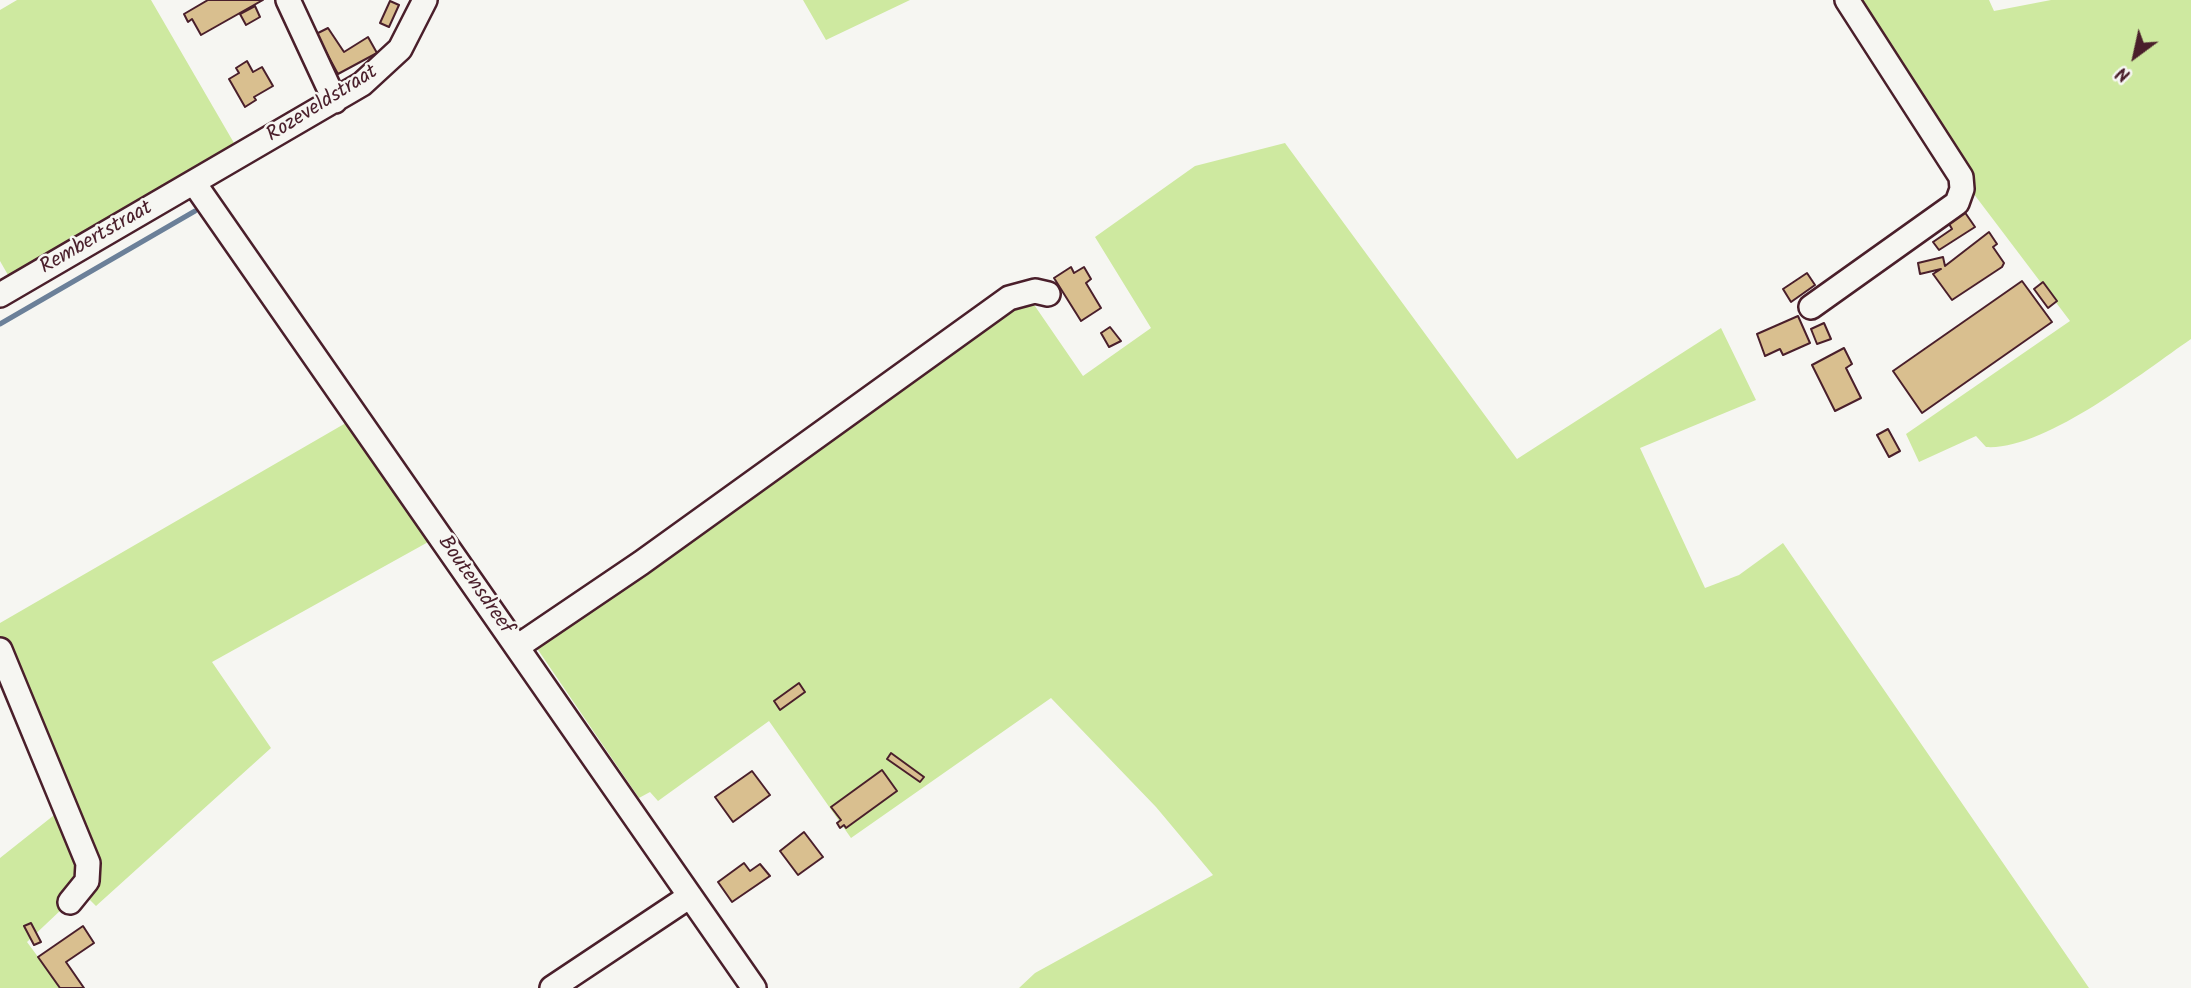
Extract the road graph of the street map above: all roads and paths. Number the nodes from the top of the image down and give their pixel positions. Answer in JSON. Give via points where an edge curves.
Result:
{"nodes":[{"id":1,"x":288,"y":0,"type":"edge"},
{"id":2,"x":425,"y":0,"type":"edge"},
{"id":3,"x":1847,"y":0,"type":"edge"},
{"id":4,"x":335,"y":101,"type":"junction"},
{"id":5,"x":194,"y":183,"type":"junction"},
{"id":6,"x":1048,"y":294,"type":"dead end"},
{"id":7,"x":0,"y":295,"type":"edge"},
{"id":8,"x":1811,"y":307,"type":"dead end"},
{"id":9,"x":517,"y":647,"type":"junction"},
{"id":10,"x":0,"y":650,"type":"edge"},
{"id":11,"x":690,"y":896,"type":"junction"},
{"id":12,"x":70,"y":902,"type":"dead end"},
{"id":13,"x":552,"y":988,"type":"edge"},
{"id":14,"x":754,"y":988,"type":"edge"}],
"edges":[{"from":1,"to":4,"type":"street"},
{"from":2,"to":4,"type":"street","name":"Rozeveldstraat","via":[[400,49],[379,72]]},
{"from":3,"to":8,"type":"street","via":[[1961,177],[1962,189],[1957,203],[1936,220]]},
{"from":4,"to":5,"type":"street","name":"Rozeveldstraat"},
{"from":5,"to":7,"type":"street","name":"Rembertstraat"},
{"from":5,"to":9,"type":"street","name":"Boutensdreef"},
{"from":6,"to":9,"type":"street","via":[[1035,291],[1009,298]]},
{"from":9,"to":11,"type":"street","name":"Boutensdreef"},
{"from":10,"to":12,"type":"street","via":[[88,863],[87,881]]},
{"from":11,"to":13,"type":"street"},
{"from":11,"to":14,"type":"street","name":"Boutensdreef"}]}
